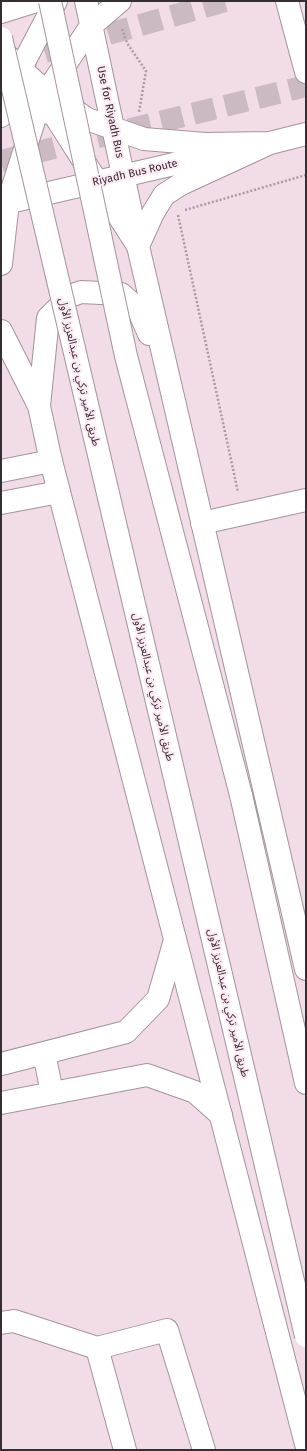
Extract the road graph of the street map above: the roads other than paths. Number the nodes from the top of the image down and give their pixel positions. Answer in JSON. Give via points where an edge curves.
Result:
{"nodes":[{"id":1,"x":36,"y":1,"type":"edge"},
{"id":2,"x":50,"y":1,"type":"edge"},
{"id":3,"x":56,"y":1,"type":"edge"},
{"id":4,"x":86,"y":1,"type":"edge"},
{"id":5,"x":120,"y":1,"type":"edge"},
{"id":6,"x":287,"y":1,"type":"edge"},
{"id":7,"x":1,"y":12,"type":"edge"},
{"id":8,"x":91,"y":26,"type":"junction"},
{"id":9,"x":1,"y":38,"type":"edge"},
{"id":10,"x":1,"y":50,"type":"edge"},
{"id":11,"x":21,"y":68,"type":"junction"},
{"id":12,"x":306,"y":72,"type":"edge"},
{"id":13,"x":6,"y":88,"type":"edge"},
{"id":14,"x":42,"y":99,"type":"junction"},
{"id":15,"x":1,"y":116,"type":"edge"},
{"id":16,"x":113,"y":128,"type":"junction"},
{"id":17,"x":306,"y":134,"type":"edge"},
{"id":18,"x":270,"y":142,"type":"junction"},
{"id":19,"x":123,"y":175,"type":"junction"},
{"id":20,"x":97,"y":181,"type":"junction"},
{"id":21,"x":4,"y":203,"type":"edge"},
{"id":22,"x":138,"y":246,"type":"junction"},
{"id":23,"x":1,"y":264,"type":"edge"},
{"id":24,"x":1,"y":331,"type":"edge"},
{"id":25,"x":168,"y":377,"type":"junction"},
{"id":26,"x":39,"y":406,"type":"junction"},
{"id":27,"x":51,"y":461,"type":"junction"},
{"id":28,"x":1,"y":471,"type":"edge"},
{"id":29,"x":59,"y":492,"type":"junction"},
{"id":30,"x":306,"y":500,"type":"edge"},
{"id":31,"x":1,"y":503,"type":"edge"},
{"id":32,"x":202,"y":523,"type":"junction"},
{"id":33,"x":175,"y":940,"type":"junction"},
{"id":34,"x":306,"y":969,"type":"edge"},
{"id":35,"x":44,"y":1053,"type":"junction"},
{"id":36,"x":1,"y":1064,"type":"edge"},
{"id":37,"x":306,"y":1083,"type":"edge"},
{"id":38,"x":52,"y":1093,"type":"junction"},
{"id":39,"x":1,"y":1103,"type":"edge"},
{"id":40,"x":221,"y":1115,"type":"junction"},
{"id":41,"x":1,"y":1323,"type":"edge"},
{"id":42,"x":306,"y":1336,"type":"edge"},
{"id":43,"x":97,"y":1348,"type":"junction"},
{"id":44,"x":306,"y":1444,"type":"edge"},
{"id":45,"x":125,"y":1450,"type":"edge"},
{"id":46,"x":204,"y":1450,"type":"edge"}],
"edges":[{"from":1,"to":7,"type":"main road"},
{"from":2,"to":37,"type":"main road","bridge":true,"via":[[126,356],[241,795]]},
{"from":3,"to":11,"type":"main road"},
{"from":4,"to":8,"type":"main road","name":"Use for Riyadh Bus"},
{"from":5,"to":8,"type":"main road"},
{"from":6,"to":12,"type":"main road"},
{"from":8,"to":14,"type":"main road"},
{"from":8,"to":16,"type":"main road","name":"Use for Riyadh Bus"},
{"from":9,"to":42,"type":"main road","name":"طريق الأمير تركي بن عبدالعزيز الأول","bridge":true},
{"from":10,"to":11,"type":"main road"},
{"from":11,"to":13,"type":"main road"},
{"from":11,"to":14,"type":"main road"},
{"from":13,"to":14,"type":"main road"},
{"from":13,"to":15,"type":"main road"},
{"from":14,"to":16,"type":"main road"},
{"from":14,"to":20,"type":"main road","via":[[56,116]]},
{"from":14,"to":21,"type":"main road"},
{"from":16,"to":18,"type":"main road","via":[[144,139],[205,144]]},
{"from":16,"to":19,"type":"main road","name":"Use for Riyadh Bus"},
{"from":17,"to":18,"type":"main road"},
{"from":18,"to":19,"type":"main road","name":"Riyadh Bus Route"},
{"from":18,"to":22,"type":"main road","via":[[181,184],[164,195]]},
{"from":19,"to":20,"type":"main road","name":"Riyadh Bus Route"},
{"from":19,"to":22,"type":"main road","name":"Use for Riyadh Bus"},
{"from":20,"to":21,"type":"main road","name":"Riyadh Bus Route"},
{"from":20,"to":22,"type":"main road"},
{"from":21,"to":23,"type":"main road"},
{"from":22,"to":25,"type":"main road","name":"Use for Riyadh Bus"},
{"from":24,"to":26,"type":"main road"},
{"from":25,"to":26,"type":"main road","via":[[138,309],[121,294],[81,292],[70,296],[48,318]]},
{"from":25,"to":32,"type":"main road"},
{"from":26,"to":27,"type":"main road"},
{"from":27,"to":28,"type":"main road"},
{"from":27,"to":29,"type":"main road"},
{"from":29,"to":31,"type":"main road"},
{"from":29,"to":33,"type":"main road"},
{"from":30,"to":32,"type":"main road"},
{"from":32,"to":34,"type":"main road"},
{"from":33,"to":35,"type":"main road","via":[[158,999],[126,1032]]},
{"from":33,"to":40,"type":"main road"},
{"from":35,"to":36,"type":"main road"},
{"from":35,"to":38,"type":"main road"},
{"from":38,"to":39,"type":"main road"},
{"from":38,"to":40,"type":"main road","via":[[147,1075],[195,1092]]},
{"from":40,"to":44,"type":"main road"},
{"from":41,"to":43,"type":"main road","via":[[14,1321]]},
{"from":43,"to":45,"type":"main road"},
{"from":43,"to":46,"type":"main road","via":[[167,1330]]}]}
